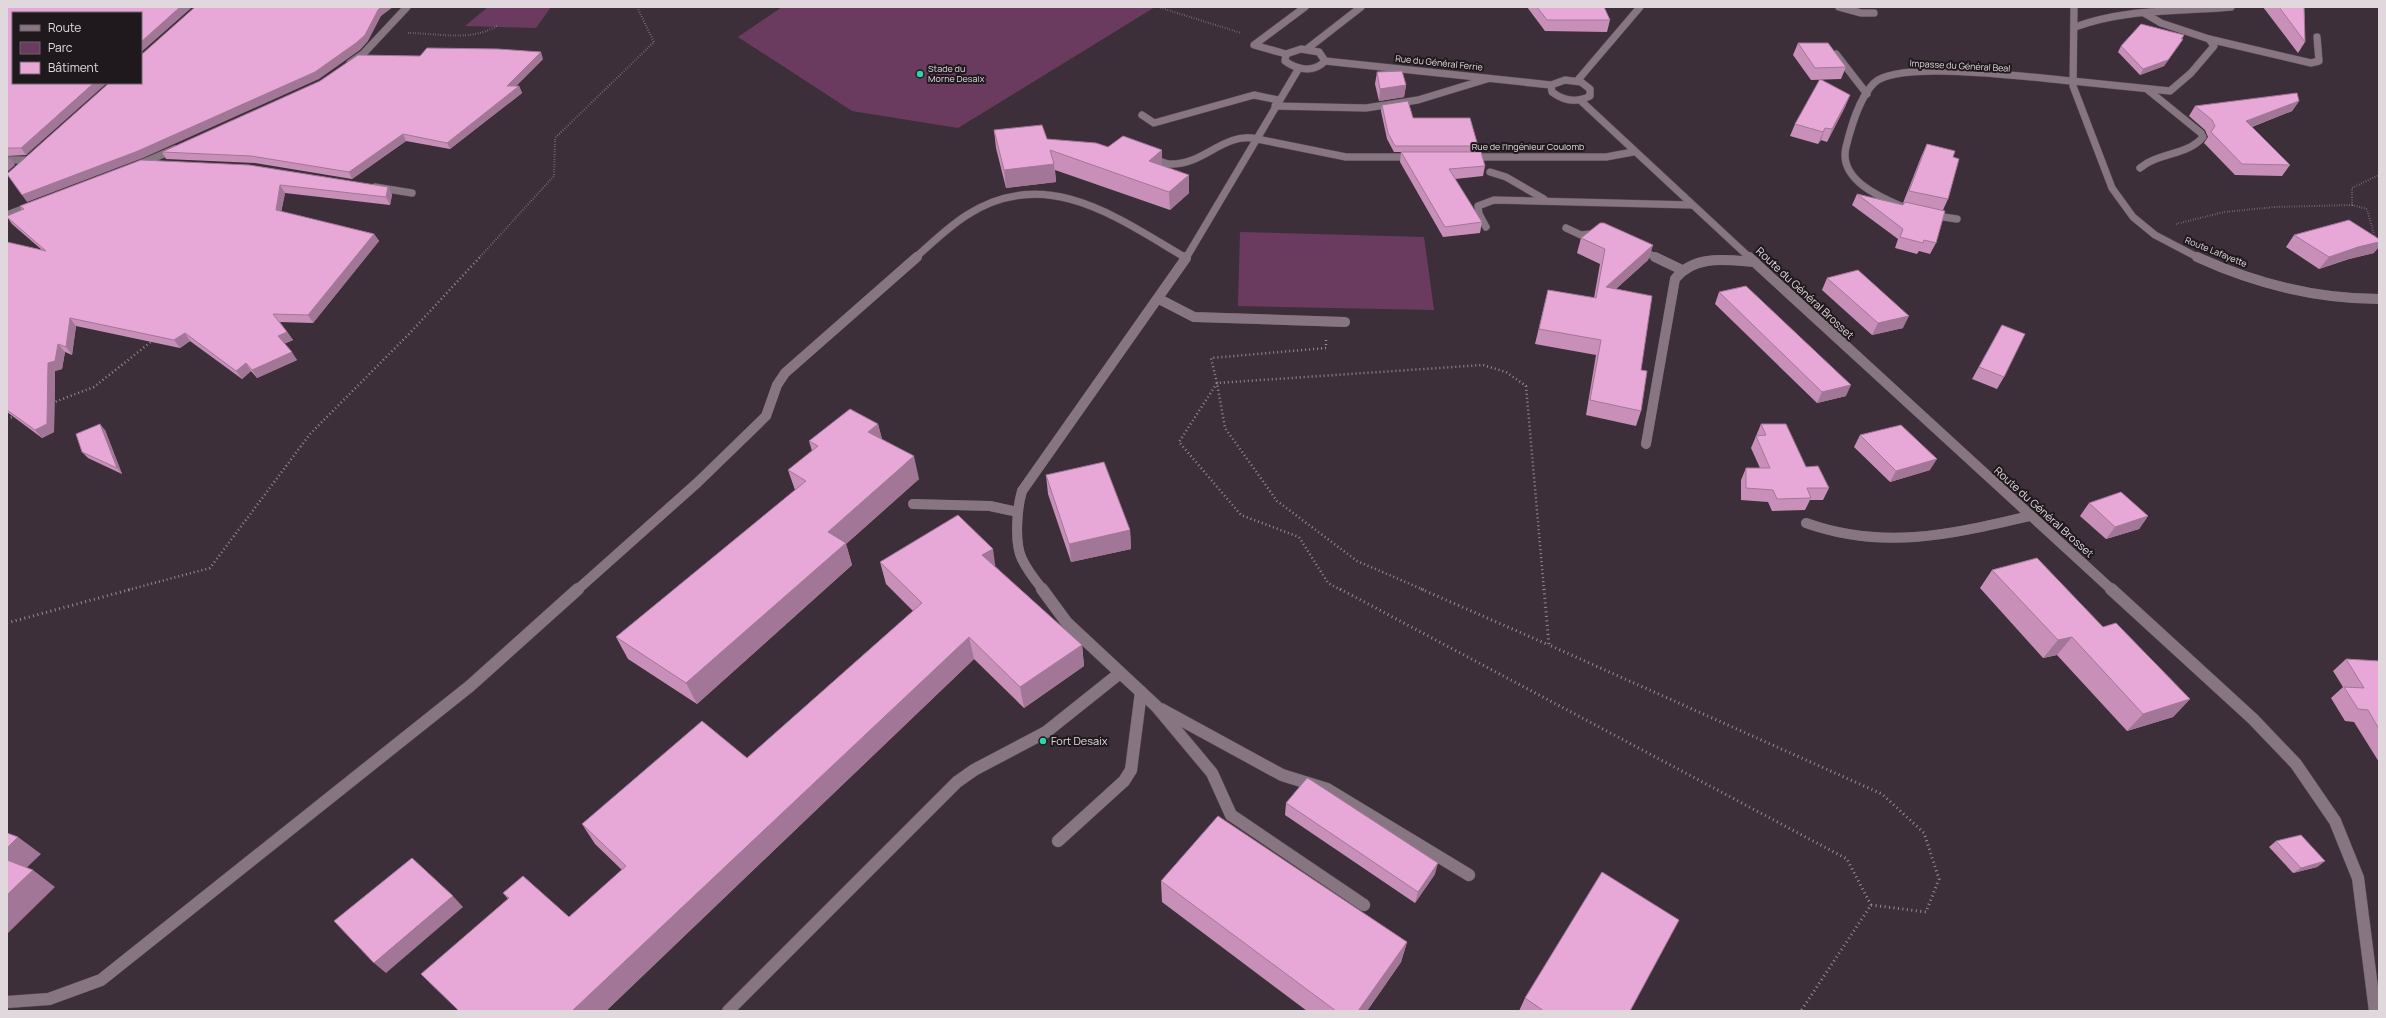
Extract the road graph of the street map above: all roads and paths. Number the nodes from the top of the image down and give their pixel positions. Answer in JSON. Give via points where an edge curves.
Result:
{"nodes":[{"id":1,"x":407,"y":7,"type":"edge"},
{"id":2,"x":637,"y":7,"type":"edge"},
{"id":3,"x":1158,"y":7,"type":"edge"},
{"id":4,"x":1305,"y":7,"type":"edge"},
{"id":5,"x":1361,"y":7,"type":"edge"},
{"id":6,"x":1640,"y":7,"type":"edge"},
{"id":7,"x":1839,"y":7,"type":"edge"},
{"id":8,"x":2074,"y":7,"type":"edge"},
{"id":9,"x":2231,"y":7,"type":"edge"},
{"id":10,"x":1874,"y":13,"type":"dead end"},
{"id":11,"x":2144,"y":13,"type":"junction"},
{"id":12,"x":497,"y":26,"type":"dead end"},
{"id":13,"x":2075,"y":27,"type":"junction"},
{"id":14,"x":380,"y":36,"type":"junction"},
{"id":15,"x":2317,"y":37,"type":"dead end"},
{"id":16,"x":1260,"y":39,"type":"junction"},
{"id":17,"x":2209,"y":39,"type":"junction"},
{"id":18,"x":1830,"y":46,"type":"edge"},
{"id":19,"x":1307,"y":49,"type":"junction"},
{"id":20,"x":1286,"y":54,"type":"junction"},
{"id":21,"x":1325,"y":61,"type":"junction"},
{"id":22,"x":345,"y":66,"type":"edge"},
{"id":23,"x":1299,"y":68,"type":"junction"},
{"id":24,"x":1493,"y":78,"type":"junction"},
{"id":25,"x":1577,"y":81,"type":"junction"},
{"id":26,"x":2072,"y":81,"type":"junction"},
{"id":27,"x":1551,"y":85,"type":"junction"},
{"id":28,"x":2148,"y":90,"type":"junction"},
{"id":29,"x":1867,"y":94,"type":"junction"},
{"id":30,"x":1580,"y":100,"type":"junction"},
{"id":31,"x":1276,"y":103,"type":"junction"},
{"id":32,"x":1142,"y":115,"type":"dead end"},
{"id":33,"x":1257,"y":139,"type":"junction"},
{"id":34,"x":180,"y":147,"type":"edge"},
{"id":35,"x":1633,"y":152,"type":"junction"},
{"id":36,"x":1140,"y":154,"type":"edge"},
{"id":37,"x":1461,"y":157,"type":"edge"},
{"id":38,"x":1422,"y":158,"type":"edge"},
{"id":39,"x":7,"y":160,"type":"edge"},
{"id":40,"x":145,"y":163,"type":"junction"},
{"id":41,"x":160,"y":163,"type":"edge"},
{"id":42,"x":130,"y":168,"type":"edge"},
{"id":43,"x":2140,"y":168,"type":"dead end"},
{"id":44,"x":18,"y":170,"type":"edge"},
{"id":45,"x":1490,"y":172,"type":"dead end"},
{"id":46,"x":2379,"y":175,"type":"edge"},
{"id":47,"x":364,"y":186,"type":"edge"},
{"id":48,"x":412,"y":193,"type":"dead end"},
{"id":49,"x":43,"y":201,"type":"edge"},
{"id":50,"x":1550,"y":201,"type":"junction"},
{"id":51,"x":1692,"y":205,"type":"junction"},
{"id":52,"x":2352,"y":205,"type":"junction"},
{"id":53,"x":7,"y":215,"type":"edge"},
{"id":54,"x":1957,"y":219,"type":"dead end"},
{"id":55,"x":2172,"y":224,"type":"dead end"},
{"id":56,"x":1486,"y":227,"type":"dead end"},
{"id":57,"x":1566,"y":228,"type":"dead end"},
{"id":58,"x":1610,"y":236,"type":"edge"},
{"id":59,"x":2377,"y":245,"type":"edge"},
{"id":60,"x":1631,"y":246,"type":"edge"},
{"id":61,"x":1186,"y":258,"type":"junction"},
{"id":62,"x":1755,"y":262,"type":"junction"},
{"id":63,"x":1680,"y":269,"type":"junction"},
{"id":64,"x":1159,"y":299,"type":"junction"},
{"id":65,"x":2379,"y":299,"type":"edge"},
{"id":66,"x":1325,"y":322,"type":"junction"},
{"id":67,"x":1345,"y":322,"type":"dead end"},
{"id":68,"x":153,"y":340,"type":"edge"},
{"id":69,"x":1217,"y":382,"type":"junction"},
{"id":70,"x":44,"y":406,"type":"edge"},
{"id":71,"x":16,"y":416,"type":"edge"},
{"id":72,"x":7,"y":419,"type":"edge"},
{"id":73,"x":1646,"y":444,"type":"dead end"},
{"id":74,"x":913,"y":504,"type":"dead end"},
{"id":75,"x":1018,"y":512,"type":"junction"},
{"id":76,"x":2030,"y":516,"type":"junction"},
{"id":77,"x":1806,"y":523,"type":"dead end"},
{"id":78,"x":7,"y":623,"type":"edge"},
{"id":79,"x":1549,"y":644,"type":"junction"},
{"id":80,"x":1120,"y":673,"type":"junction"},
{"id":81,"x":1140,"y":692,"type":"junction"},
{"id":82,"x":1156,"y":706,"type":"junction"},
{"id":83,"x":1058,"y":841,"type":"dead end"},
{"id":84,"x":1469,"y":875,"type":"dead end"},
{"id":85,"x":1364,"y":905,"type":"dead end"},
{"id":86,"x":1871,"y":905,"type":"junction"},
{"id":87,"x":7,"y":1002,"type":"edge"},
{"id":88,"x":728,"y":1011,"type":"edge"},
{"id":89,"x":1801,"y":1011,"type":"edge"},
{"id":90,"x":2375,"y":1011,"type":"edge"}],
"edges":[{"from":1,"to":14,"type":"street"},
{"from":2,"to":78,"type":"path","via":[[654,42],[555,138],[554,176],[409,334],[310,434],[210,568]]},
{"from":3,"to":16,"type":"path"},
{"from":4,"to":16,"type":"street"},
{"from":5,"to":19,"type":"street"},
{"from":6,"to":25,"type":"street"},
{"from":7,"to":10,"type":"street","via":[[1861,13]]},
{"from":8,"to":13,"type":"street","name":"Route Lafayette"},
{"from":9,"to":11,"type":"street"},
{"from":11,"to":13,"type":"street","via":[[2103,18]]},
{"from":11,"to":17,"type":"street","via":[[2162,23]]},
{"from":12,"to":14,"type":"path","via":[[491,31],[469,35],[410,33]]},
{"from":13,"to":26,"type":"street","name":"Route Lafayette"},
{"from":14,"to":22,"type":"street","via":[[363,54]]},
{"from":15,"to":17,"type":"street","via":[[2319,61],[2311,63]]},
{"from":16,"to":20,"type":"street","via":[[1254,45]]},
{"from":17,"to":28,"type":"street","name":"Impasse du Général Beal","via":[[2214,46],[2177,87],[2170,91]]},
{"from":18,"to":29,"type":"street"},
{"from":19,"to":20,"type":"street","via":[[1294,50]]},
{"from":19,"to":21,"type":"street","via":[[1319,52],[1325,57]]},
{"from":20,"to":23,"type":"street","via":[[1285,61]]},
{"from":21,"to":23,"type":"street","via":[[1313,68]]},
{"from":21,"to":24,"type":"street","name":"Rue du Général Ferrie"},
{"from":23,"to":31,"type":"street"},
{"from":24,"to":27,"type":"street","name":"Rue du Général Ferrie"},
{"from":24,"to":31,"type":"street","via":[[1418,100],[1374,107],[1348,109]]},
{"from":25,"to":27,"type":"street","via":[[1565,80]]},
{"from":25,"to":30,"type":"street","via":[[1588,86],[1591,93],[1586,99]]},
{"from":26,"to":28,"type":"street","name":"Impasse du Général Beal"},
{"from":26,"to":29,"type":"street","name":"Impasse du Général Beal","via":[[1908,72],[1877,80]]},
{"from":26,"to":65,"type":"street","name":"Route Lafayette","via":[[2110,185],[2133,217],[2149,230],[2193,255],[2248,276],[2299,291],[2342,299]]},
{"from":27,"to":30,"type":"street","via":[[1555,95],[1567,100]]},
{"from":28,"to":43,"type":"street","via":[[2201,132],[2203,137],[2191,148],[2145,162]]},
{"from":29,"to":54,"type":"street","name":"Impasse du Général Beal","via":[[1845,151],[1844,161],[1858,181],[1873,194],[1916,212]]},
{"from":30,"to":35,"type":"street","name":"Route du Général Brosset"},
{"from":31,"to":32,"type":"street","via":[[1254,95],[1154,123]]},
{"from":31,"to":33,"type":"street"},
{"from":33,"to":36,"type":"street","via":[[1243,136],[1197,159],[1180,163],[1168,164]]},
{"from":33,"to":38,"type":"street","via":[[1346,157]]},
{"from":33,"to":61,"type":"street"},
{"from":34,"to":40,"type":"street"},
{"from":35,"to":37,"type":"street","name":"Rue de l'Ingénieur Coulomb","via":[[1606,156]]},
{"from":35,"to":51,"type":"street","name":"Route du Général Brosset"},
{"from":39,"to":44,"type":"street","via":[[32,158]]},
{"from":40,"to":41,"type":"street"},
{"from":40,"to":42,"type":"street"},
{"from":45,"to":50,"type":"street","via":[[1511,178],[1536,197]]},
{"from":46,"to":52,"type":"path","via":[[2352,188]]},
{"from":47,"to":48,"type":"street"},
{"from":49,"to":53,"type":"street"},
{"from":50,"to":51,"type":"street"},
{"from":50,"to":56,"type":"street","via":[[1484,202],[1478,206]]},
{"from":51,"to":62,"type":"street","name":"Route du Général Brosset"},
{"from":52,"to":55,"type":"path","via":[[2274,207],[2224,212]]},
{"from":52,"to":59,"type":"path","via":[[2367,209]]},
{"from":57,"to":58,"type":"street","via":[[1581,235],[1603,232]]},
{"from":60,"to":63,"type":"street"},
{"from":61,"to":64,"type":"street"},
{"from":61,"to":87,"type":"street","via":[[1092,205],[1071,198],[1028,194],[996,201],[972,211],[800,358],[777,385],[766,416],[692,488],[470,686],[101,980],[49,999]]},
{"from":62,"to":63,"type":"street","via":[[1710,261]]},
{"from":62,"to":76,"type":"street","name":"Route du Général Brosset","via":[[1888,388]]},
{"from":63,"to":73,"type":"street","via":[[1675,279]]},
{"from":64,"to":66,"type":"street","via":[[1194,317]]},
{"from":64,"to":75,"type":"street","via":[[1022,491]]},
{"from":66,"to":67,"type":"street"},
{"from":66,"to":69,"type":"path","via":[[1326,348],[1211,358]]},
{"from":68,"to":70,"type":"path","via":[[94,387]]},
{"from":69,"to":79,"type":"path","via":[[1225,428],[1277,501],[1357,561]]},
{"from":69,"to":79,"type":"path","via":[[1483,365],[1499,368],[1518,377],[1526,386]]},
{"from":69,"to":86,"type":"path","via":[[1179,442],[1241,515],[1299,537],[1328,583],[1847,859]]},
{"from":71,"to":72,"type":"path"},
{"from":74,"to":75,"type":"street","via":[[990,506]]},
{"from":75,"to":80,"type":"street","via":[[1018,544],[1021,558],[1067,623]]},
{"from":76,"to":77,"type":"street","via":[[1957,530],[1884,539],[1832,533]]},
{"from":76,"to":90,"type":"street","name":"Route du Général Brosset","via":[[2254,719],[2296,764],[2335,821],[2358,878]]},
{"from":79,"to":86,"type":"path","via":[[1882,794],[1924,833],[1939,879],[1926,912]]},
{"from":80,"to":81,"type":"street"},
{"from":80,"to":88,"type":"street","via":[[1046,732],[961,779]]},
{"from":81,"to":82,"type":"street"},
{"from":81,"to":83,"type":"street","via":[[1131,770],[1124,781]]},
{"from":82,"to":84,"type":"street","via":[[1282,774],[1327,790]]},
{"from":82,"to":85,"type":"street","via":[[1220,784],[1225,808],[1231,816]]},
{"from":86,"to":89,"type":"path"}]}
